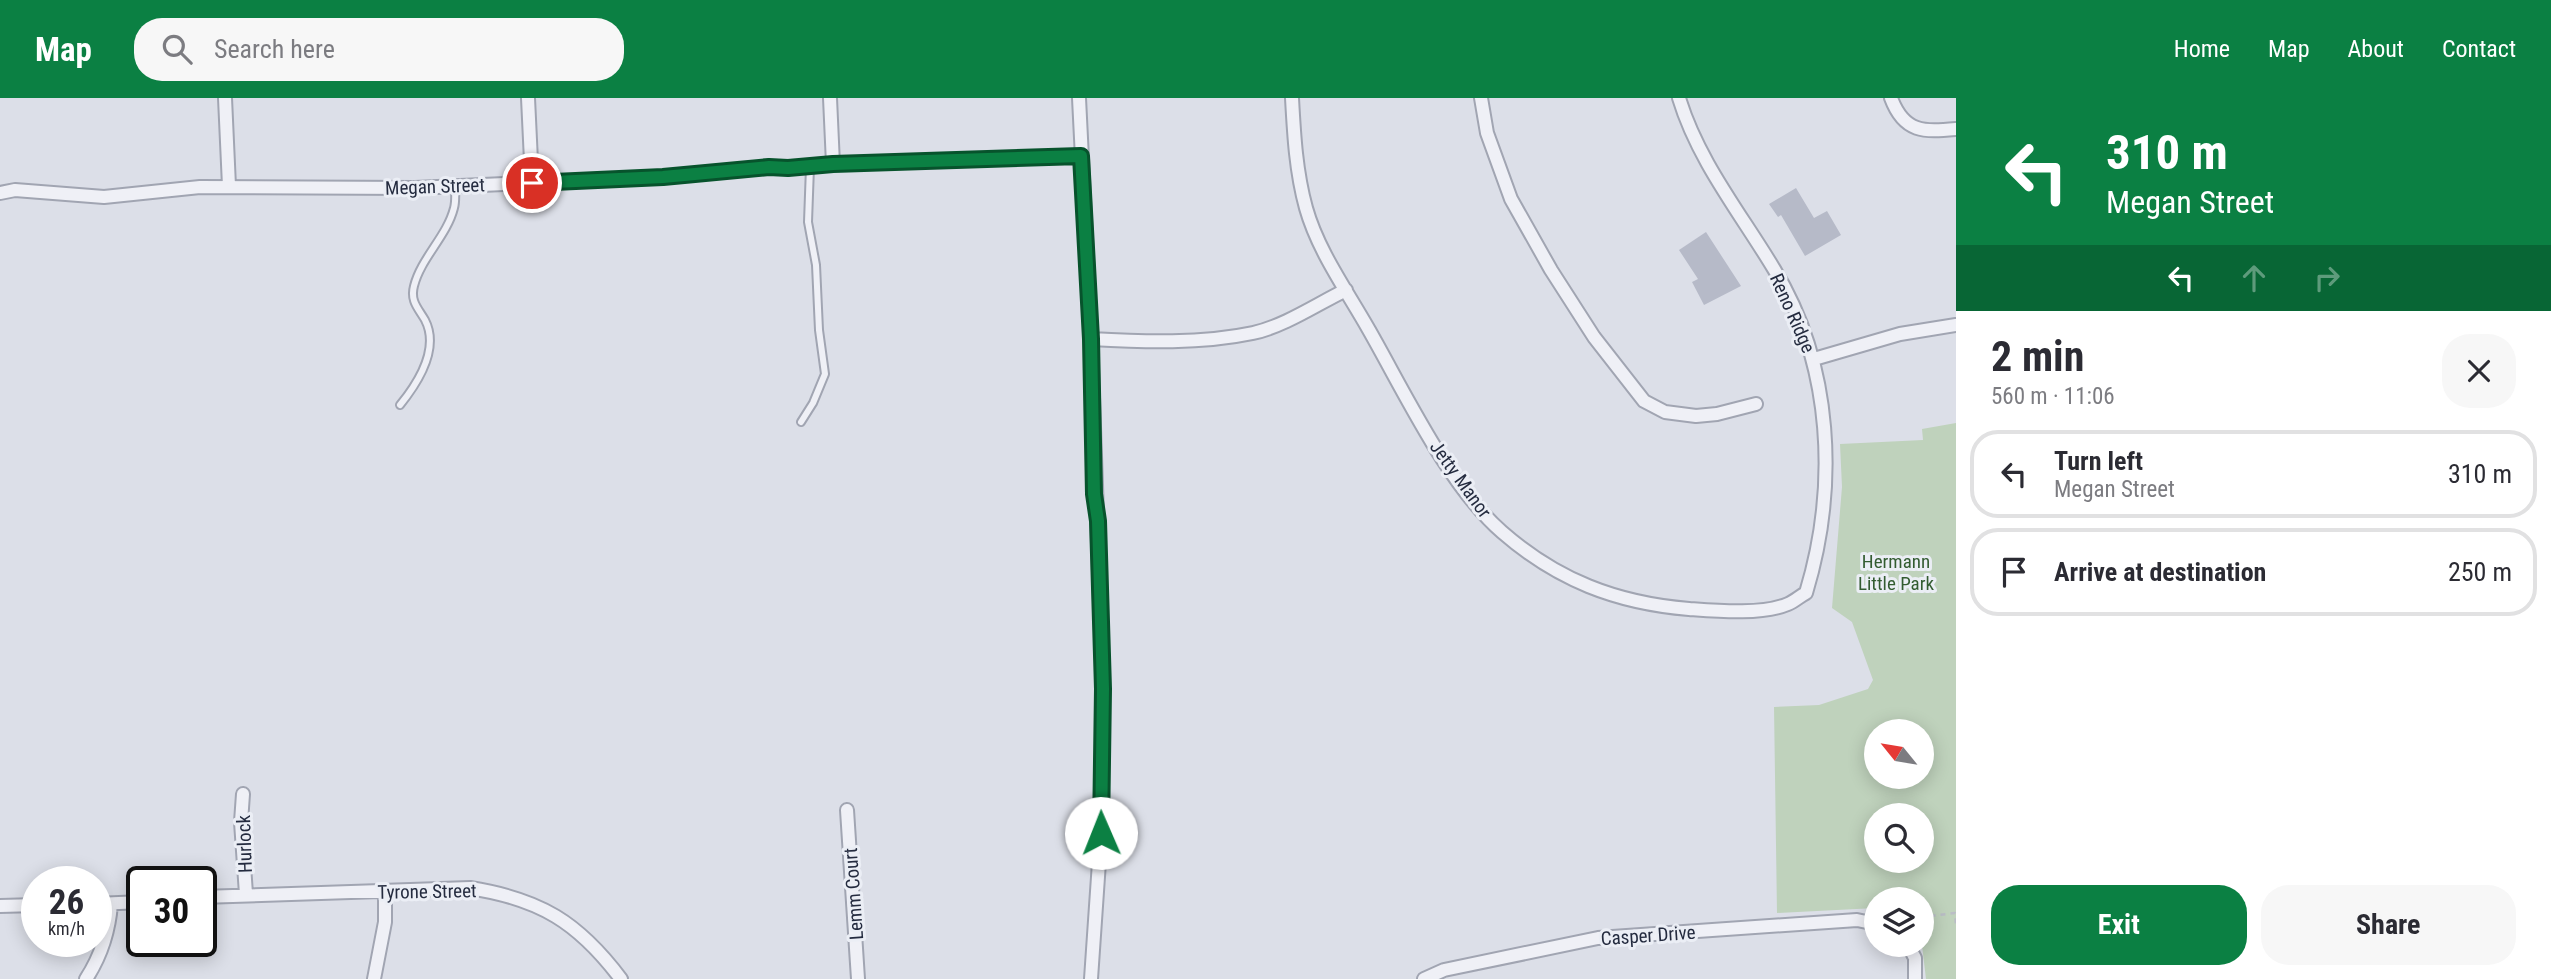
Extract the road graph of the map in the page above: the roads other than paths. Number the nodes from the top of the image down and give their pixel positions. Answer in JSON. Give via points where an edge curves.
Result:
{"nodes":[{"id":1,"x":225,"y":98,"type":"edge"},
{"id":2,"x":528,"y":98,"type":"edge"},
{"id":3,"x":830,"y":98,"type":"edge"},
{"id":4,"x":1079,"y":98,"type":"edge"},
{"id":5,"x":1292,"y":98,"type":"edge"},
{"id":6,"x":1480,"y":98,"type":"edge"},
{"id":7,"x":1679,"y":98,"type":"edge"},
{"id":8,"x":1891,"y":98,"type":"edge"},
{"id":9,"x":1956,"y":129,"type":"edge"},
{"id":10,"x":1081,"y":156,"type":"junction"},
{"id":11,"x":833,"y":164,"type":"junction"},
{"id":12,"x":810,"y":165,"type":"junction"},
{"id":13,"x":532,"y":183,"type":"junction"},
{"id":14,"x":229,"y":186,"type":"junction"},
{"id":15,"x":455,"y":186,"type":"junction"},
{"id":16,"x":0,"y":193,"type":"edge"},
{"id":17,"x":1346,"y":290,"type":"junction"},
{"id":18,"x":1956,"y":324,"type":"edge"},
{"id":19,"x":1091,"y":339,"type":"junction"},
{"id":20,"x":1814,"y":359,"type":"junction"},
{"id":21,"x":1756,"y":404,"type":"dead end"},
{"id":22,"x":400,"y":405,"type":"dead end"},
{"id":23,"x":801,"y":422,"type":"dead end"},
{"id":24,"x":1806,"y":593,"type":"joint"},
{"id":25,"x":243,"y":794,"type":"dead end"},
{"id":26,"x":847,"y":810,"type":"dead end"},
{"id":27,"x":385,"y":892,"type":"junction"},
{"id":28,"x":246,"y":894,"type":"junction"},
{"id":29,"x":217,"y":896,"type":"edge"},
{"id":30,"x":21,"y":905,"type":"edge"},
{"id":31,"x":0,"y":906,"type":"edge"},
{"id":32,"x":1864,"y":922,"type":"edge"},
{"id":33,"x":97,"y":957,"type":"edge"},
{"id":34,"x":1914,"y":957,"type":"edge"},
{"id":35,"x":86,"y":979,"type":"edge"},
{"id":36,"x":374,"y":979,"type":"edge"},
{"id":37,"x":621,"y":979,"type":"edge"},
{"id":38,"x":858,"y":979,"type":"edge"},
{"id":39,"x":1091,"y":979,"type":"edge"},
{"id":40,"x":1424,"y":979,"type":"edge"},
{"id":41,"x":1915,"y":979,"type":"edge"}],
"edges":[{"from":1,"to":14,"type":"street"},
{"from":2,"to":13,"type":"street"},
{"from":3,"to":11,"type":"street"},
{"from":4,"to":10,"type":"street"},
{"from":5,"to":17,"type":"street","name":"Jetty Manor","via":[[1294,148],[1306,209]]},
{"from":6,"to":21,"type":"street","via":[[1487,133],[1511,199],[1550,270],[1643,401],[1665,412],[1696,416]]},
{"from":7,"to":20,"type":"street","name":"Reno Ridge","via":[[1719,183],[1776,271]]},
{"from":8,"to":9,"type":"street","via":[[1895,110],[1917,129]]},
{"from":10,"to":11,"type":"street","name":"Megan Street"},
{"from":10,"to":19,"type":"street"},
{"from":11,"to":12,"type":"street","name":"Megan Street"},
{"from":12,"to":13,"type":"street","name":"Megan Street"},
{"from":12,"to":23,"type":"lane","via":[[808,222],[825,374]]},
{"from":13,"to":15,"type":"street","name":"Megan Street"},
{"from":14,"to":15,"type":"street","name":"Megan Street"},
{"from":14,"to":16,"type":"street","name":"Megan Street","via":[[104,197],[15,190]]},
{"from":15,"to":22,"type":"lane","via":[[450,219],[415,282],[413,302],[426,322],[428,347],[423,372]]},
{"from":17,"to":19,"type":"street","via":[[1255,333],[1202,340]]},
{"from":17,"to":24,"type":"street","name":"Jetty Manor","via":[[1472,501],[1533,557],[1572,581],[1616,597],[1669,607],[1766,609],[1787,605]]},
{"from":18,"to":20,"type":"street","via":[[1900,334]]},
{"from":19,"to":39,"type":"street","via":[[1103,713]]},
{"from":20,"to":24,"type":"street","name":"Reno Ridge","via":[[1826,488]]},
{"from":25,"to":28,"type":"street","name":"Hurlock"},
{"from":26,"to":38,"type":"street","name":"Lemm Court"},
{"from":27,"to":28,"type":"street","name":"Tyrone Street"},
{"from":27,"to":36,"type":"street","via":[[385,922]]},
{"from":27,"to":37,"type":"street","name":"Tyrone Street","via":[[470,888],[522,899],[567,923]]},
{"from":28,"to":29,"type":"street","name":"Tyrone Street"},
{"from":30,"to":31,"type":"street"},
{"from":32,"to":40,"type":"street","name":"Casper Drive","via":[[1598,938],[1444,970]]},
{"from":33,"to":35,"type":"street"},
{"from":34,"to":41,"type":"street"}]}
